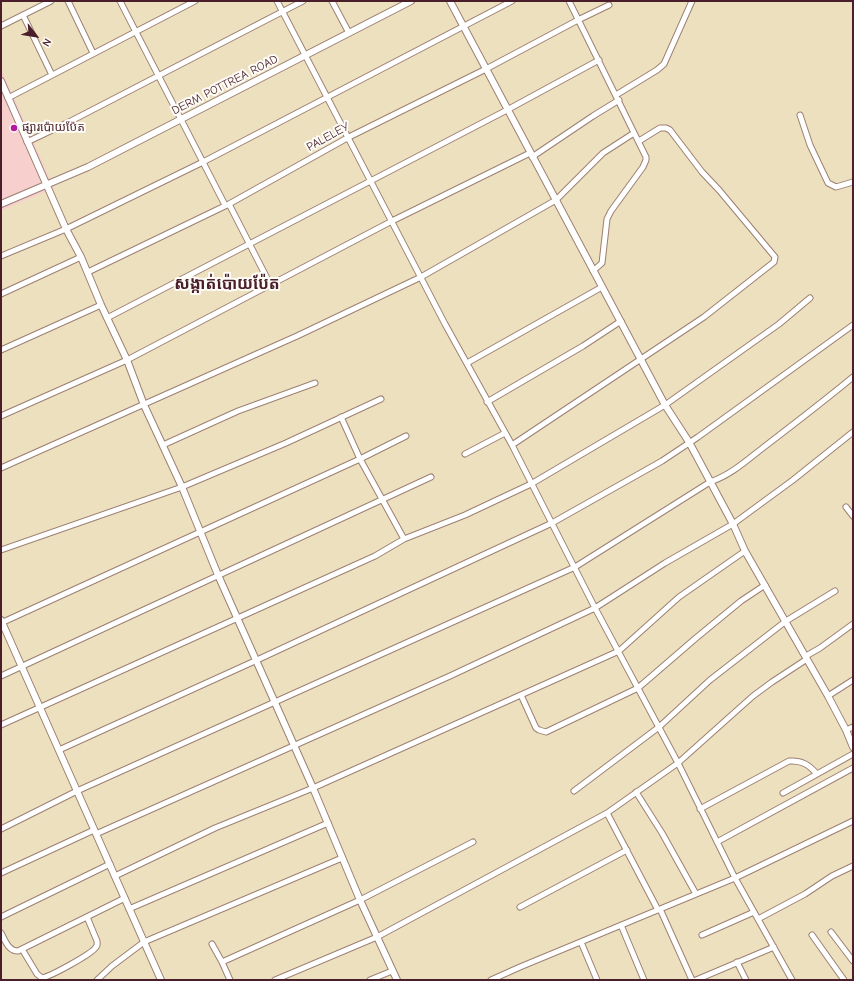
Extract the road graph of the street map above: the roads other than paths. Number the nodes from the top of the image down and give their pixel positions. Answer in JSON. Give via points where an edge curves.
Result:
{"nodes":[{"id":1,"x":51,"y":1,"type":"edge"},
{"id":2,"x":68,"y":1,"type":"edge"},
{"id":3,"x":120,"y":1,"type":"edge"},
{"id":4,"x":195,"y":1,"type":"edge"},
{"id":5,"x":277,"y":1,"type":"edge"},
{"id":6,"x":303,"y":1,"type":"edge"},
{"id":7,"x":332,"y":1,"type":"edge"},
{"id":8,"x":412,"y":1,"type":"edge"},
{"id":9,"x":450,"y":1,"type":"edge"},
{"id":10,"x":512,"y":1,"type":"edge"},
{"id":11,"x":569,"y":1,"type":"edge"},
{"id":12,"x":692,"y":1,"type":"edge"},
{"id":13,"x":609,"y":5,"type":"dead end"},
{"id":14,"x":282,"y":12,"type":"junction"},
{"id":15,"x":23,"y":15,"type":"junction"},
{"id":16,"x":578,"y":20,"type":"junction"},
{"id":17,"x":1,"y":26,"type":"edge"},
{"id":18,"x":463,"y":27,"type":"junction"},
{"id":19,"x":136,"y":32,"type":"junction"},
{"id":20,"x":349,"y":33,"type":"junction"},
{"id":21,"x":93,"y":54,"type":"junction"},
{"id":22,"x":305,"y":56,"type":"junction"},
{"id":23,"x":599,"y":60,"type":"junction"},
{"id":24,"x":486,"y":69,"type":"junction"},
{"id":25,"x":52,"y":75,"type":"junction"},
{"id":26,"x":158,"y":75,"type":"junction"},
{"id":27,"x":1,"y":81,"type":"edge"},
{"id":28,"x":8,"y":98,"type":"junction"},
{"id":29,"x":328,"y":98,"type":"junction"},
{"id":30,"x":618,"y":98,"type":"junction"},
{"id":31,"x":508,"y":110,"type":"junction"},
{"id":32,"x":800,"y":116,"type":"dead end"},
{"id":33,"x":181,"y":120,"type":"junction"},
{"id":34,"x":634,"y":133,"type":"junction"},
{"id":35,"x":349,"y":137,"type":"junction"},
{"id":36,"x":639,"y":141,"type":"junction"},
{"id":37,"x":28,"y":142,"type":"junction"},
{"id":38,"x":531,"y":155,"type":"junction"},
{"id":39,"x":203,"y":162,"type":"junction"},
{"id":40,"x":371,"y":181,"type":"junction"},
{"id":41,"x":853,"y":182,"type":"edge"},
{"id":42,"x":46,"y":185,"type":"junction"},
{"id":43,"x":556,"y":200,"type":"junction"},
{"id":44,"x":1,"y":204,"type":"edge"},
{"id":45,"x":227,"y":204,"type":"junction"},
{"id":46,"x":392,"y":221,"type":"junction"},
{"id":47,"x":66,"y":229,"type":"junction"},
{"id":48,"x":249,"y":244,"type":"junction"},
{"id":49,"x":1,"y":256,"type":"edge"},
{"id":50,"x":82,"y":258,"type":"junction"},
{"id":51,"x":593,"y":271,"type":"junction"},
{"id":52,"x":88,"y":272,"type":"junction"},
{"id":53,"x":421,"y":277,"type":"junction"},
{"id":54,"x":271,"y":286,"type":"junction"},
{"id":55,"x":602,"y":287,"type":"junction"},
{"id":56,"x":1,"y":294,"type":"edge"},
{"id":57,"x":810,"y":298,"type":"dead end"},
{"id":58,"x":101,"y":305,"type":"junction"},
{"id":59,"x":107,"y":318,"type":"junction"},
{"id":60,"x":620,"y":321,"type":"junction"},
{"id":61,"x":853,"y":325,"type":"edge"},
{"id":62,"x":1,"y":350,"type":"edge"},
{"id":63,"x":127,"y":360,"type":"junction"},
{"id":64,"x":641,"y":360,"type":"junction"},
{"id":65,"x":467,"y":363,"type":"junction"},
{"id":66,"x":853,"y":377,"type":"edge"},
{"id":67,"x":315,"y":383,"type":"dead end"},
{"id":68,"x":380,"y":399,"type":"dead end"},
{"id":69,"x":487,"y":402,"type":"junction"},
{"id":70,"x":144,"y":405,"type":"junction"},
{"id":71,"x":665,"y":405,"type":"junction"},
{"id":72,"x":1,"y":416,"type":"edge"},
{"id":73,"x":341,"y":416,"type":"junction"},
{"id":74,"x":853,"y":432,"type":"edge"},
{"id":75,"x":505,"y":433,"type":"junction"},
{"id":76,"x":406,"y":436,"type":"dead end"},
{"id":77,"x":690,"y":442,"type":"junction"},
{"id":78,"x":163,"y":445,"type":"junction"},
{"id":79,"x":512,"y":445,"type":"junction"},
{"id":80,"x":465,"y":454,"type":"dead end"},
{"id":81,"x":360,"y":460,"type":"junction"},
{"id":82,"x":1,"y":468,"type":"edge"},
{"id":83,"x":431,"y":477,"type":"dead end"},
{"id":84,"x":710,"y":482,"type":"junction"},
{"id":85,"x":531,"y":484,"type":"junction"},
{"id":86,"x":182,"y":487,"type":"junction"},
{"id":87,"x":382,"y":500,"type":"junction"},
{"id":88,"x":846,"y":507,"type":"dead end"},
{"id":89,"x":853,"y":516,"type":"edge"},
{"id":90,"x":552,"y":524,"type":"junction"},
{"id":91,"x":733,"y":524,"type":"junction"},
{"id":92,"x":200,"y":532,"type":"junction"},
{"id":93,"x":404,"y":539,"type":"junction"},
{"id":94,"x":1,"y":550,"type":"edge"},
{"id":95,"x":745,"y":551,"type":"junction"},
{"id":96,"x":574,"y":567,"type":"junction"},
{"id":97,"x":218,"y":575,"type":"junction"},
{"id":98,"x":765,"y":585,"type":"junction"},
{"id":99,"x":835,"y":591,"type":"dead end"},
{"id":100,"x":595,"y":608,"type":"junction"},
{"id":101,"x":237,"y":618,"type":"junction"},
{"id":102,"x":786,"y":621,"type":"junction"},
{"id":103,"x":1,"y":622,"type":"edge"},
{"id":104,"x":853,"y":624,"type":"edge"},
{"id":105,"x":618,"y":651,"type":"junction"},
{"id":106,"x":806,"y":657,"type":"junction"},
{"id":107,"x":256,"y":660,"type":"junction"},
{"id":108,"x":22,"y":666,"type":"junction"},
{"id":109,"x":1,"y":676,"type":"edge"},
{"id":110,"x":853,"y":680,"type":"edge"},
{"id":111,"x":638,"y":688,"type":"junction"},
{"id":112,"x":520,"y":695,"type":"junction"},
{"id":113,"x":828,"y":696,"type":"junction"},
{"id":114,"x":275,"y":702,"type":"junction"},
{"id":115,"x":40,"y":708,"type":"junction"},
{"id":116,"x":1,"y":726,"type":"edge"},
{"id":117,"x":659,"y":727,"type":"junction"},
{"id":118,"x":853,"y":727,"type":"edge"},
{"id":119,"x":846,"y":730,"type":"junction"},
{"id":120,"x":295,"y":746,"type":"junction"},
{"id":121,"x":853,"y":747,"type":"edge"},
{"id":122,"x":59,"y":750,"type":"junction"},
{"id":123,"x":853,"y":754,"type":"edge"},
{"id":124,"x":678,"y":763,"type":"junction"},
{"id":125,"x":853,"y":768,"type":"edge"},
{"id":126,"x":817,"y":774,"type":"junction"},
{"id":127,"x":313,"y":788,"type":"junction"},
{"id":128,"x":77,"y":791,"type":"junction"},
{"id":129,"x":574,"y":791,"type":"dead end"},
{"id":130,"x":636,"y":792,"type":"junction"},
{"id":131,"x":783,"y":793,"type":"dead end"},
{"id":132,"x":700,"y":809,"type":"junction"},
{"id":133,"x":607,"y":813,"type":"junction"},
{"id":134,"x":853,"y":821,"type":"edge"},
{"id":135,"x":328,"y":823,"type":"junction"},
{"id":136,"x":1,"y":829,"type":"edge"},
{"id":137,"x":95,"y":832,"type":"junction"},
{"id":138,"x":473,"y":842,"type":"dead end"},
{"id":139,"x":717,"y":842,"type":"junction"},
{"id":140,"x":627,"y":850,"type":"junction"},
{"id":141,"x":342,"y":858,"type":"junction"},
{"id":142,"x":110,"y":864,"type":"junction"},
{"id":143,"x":853,"y":866,"type":"edge"},
{"id":144,"x":1,"y":873,"type":"edge"},
{"id":145,"x":115,"y":876,"type":"junction"},
{"id":146,"x":734,"y":878,"type":"junction"},
{"id":147,"x":696,"y":894,"type":"junction"},
{"id":148,"x":124,"y":898,"type":"junction"},
{"id":149,"x":360,"y":900,"type":"junction"},
{"id":150,"x":520,"y":907,"type":"dead end"},
{"id":151,"x":130,"y":909,"type":"junction"},
{"id":152,"x":659,"y":910,"type":"junction"},
{"id":153,"x":754,"y":912,"type":"junction"},
{"id":154,"x":87,"y":916,"type":"junction"},
{"id":155,"x":1,"y":917,"type":"edge"},
{"id":156,"x":758,"y":919,"type":"junction"},
{"id":157,"x":621,"y":925,"type":"junction"},
{"id":158,"x":831,"y":932,"type":"dead end"},
{"id":159,"x":1,"y":933,"type":"edge"},
{"id":160,"x":702,"y":935,"type":"dead end"},
{"id":161,"x":812,"y":935,"type":"dead end"},
{"id":162,"x":377,"y":937,"type":"junction"},
{"id":163,"x":144,"y":942,"type":"junction"},
{"id":164,"x":581,"y":942,"type":"junction"},
{"id":165,"x":212,"y":944,"type":"dead end"},
{"id":166,"x":774,"y":947,"type":"junction"},
{"id":167,"x":22,"y":949,"type":"junction"},
{"id":168,"x":853,"y":961,"type":"edge"},
{"id":169,"x":222,"y":962,"type":"junction"},
{"id":170,"x":737,"y":962,"type":"junction"},
{"id":171,"x":392,"y":970,"type":"junction"},
{"id":172,"x":97,"y":980,"type":"edge"},
{"id":173,"x":161,"y":980,"type":"edge"},
{"id":174,"x":230,"y":980,"type":"edge"},
{"id":175,"x":275,"y":980,"type":"edge"},
{"id":176,"x":370,"y":980,"type":"edge"},
{"id":177,"x":397,"y":980,"type":"edge"},
{"id":178,"x":491,"y":980,"type":"edge"},
{"id":179,"x":597,"y":980,"type":"edge"},
{"id":180,"x":644,"y":980,"type":"edge"},
{"id":181,"x":692,"y":980,"type":"edge"},
{"id":182,"x":696,"y":980,"type":"edge"},
{"id":183,"x":746,"y":980,"type":"edge"},
{"id":184,"x":792,"y":980,"type":"edge"},
{"id":185,"x":844,"y":980,"type":"edge"}],
"edges":[{"from":1,"to":15,"type":"street"},
{"from":2,"to":21,"type":"street"},
{"from":3,"to":19,"type":"street"},
{"from":4,"to":19,"type":"street"},
{"from":5,"to":14,"type":"street"},
{"from":6,"to":14,"type":"street"},
{"from":7,"to":20,"type":"street"},
{"from":8,"to":20,"type":"street","name":"DERM POTTREA ROAD"},
{"from":9,"to":18,"type":"street"},
{"from":10,"to":18,"type":"street"},
{"from":11,"to":16,"type":"street"},
{"from":12,"to":30,"type":"street","via":[[664,64]]},
{"from":13,"to":16,"type":"street","name":"PALELEY"},
{"from":14,"to":22,"type":"street"},
{"from":14,"to":26,"type":"street"},
{"from":15,"to":17,"type":"street"},
{"from":15,"to":25,"type":"street"},
{"from":16,"to":23,"type":"street"},
{"from":16,"to":24,"type":"street","name":"PALELEY"},
{"from":18,"to":24,"type":"street"},
{"from":18,"to":29,"type":"street"},
{"from":19,"to":21,"type":"street"},
{"from":19,"to":26,"type":"street"},
{"from":20,"to":22,"type":"street","name":"DERM POTTREA ROAD"},
{"from":21,"to":25,"type":"street"},
{"from":22,"to":29,"type":"street"},
{"from":22,"to":33,"type":"street","name":"DERM POTTREA ROAD"},
{"from":23,"to":30,"type":"street"},
{"from":23,"to":31,"type":"street"},
{"from":24,"to":31,"type":"street"},
{"from":24,"to":35,"type":"street","name":"PALELEY"},
{"from":25,"to":28,"type":"street"},
{"from":26,"to":33,"type":"street"},
{"from":26,"to":37,"type":"street"},
{"from":27,"to":28,"type":"street"},
{"from":28,"to":37,"type":"street"},
{"from":29,"to":35,"type":"street"},
{"from":29,"to":39,"type":"street"},
{"from":30,"to":34,"type":"street"},
{"from":30,"to":38,"type":"street"},
{"from":31,"to":38,"type":"street"},
{"from":31,"to":40,"type":"street"},
{"from":32,"to":41,"type":"street","via":[[828,183],[836,187]]},
{"from":33,"to":39,"type":"street"},
{"from":33,"to":42,"type":"street","name":"DERM POTTREA ROAD","via":[[88,167]]},
{"from":34,"to":36,"type":"street"},
{"from":34,"to":43,"type":"street","via":[[603,153]]},
{"from":35,"to":40,"type":"street"},
{"from":35,"to":45,"type":"street","name":"PALELEY"},
{"from":36,"to":51,"type":"street","via":[[646,160],[611,210],[607,220],[602,263]]},
{"from":36,"to":64,"type":"street","via":[[660,128],[670,130],[702,172],[775,257],[774,262],[704,317]]},
{"from":37,"to":42,"type":"street"},
{"from":38,"to":43,"type":"street"},
{"from":38,"to":46,"type":"street"},
{"from":39,"to":45,"type":"street"},
{"from":39,"to":47,"type":"street"},
{"from":40,"to":46,"type":"street"},
{"from":40,"to":48,"type":"street"},
{"from":42,"to":44,"type":"street","name":"DERM POTTREA ROAD"},
{"from":42,"to":47,"type":"street"},
{"from":43,"to":51,"type":"street"},
{"from":43,"to":53,"type":"street"},
{"from":45,"to":48,"type":"street"},
{"from":45,"to":52,"type":"street","name":"PALELEY"},
{"from":46,"to":53,"type":"street"},
{"from":46,"to":54,"type":"street"},
{"from":47,"to":49,"type":"street"},
{"from":47,"to":50,"type":"street"},
{"from":48,"to":54,"type":"street"},
{"from":48,"to":59,"type":"street"},
{"from":50,"to":52,"type":"street"},
{"from":50,"to":56,"type":"street"},
{"from":51,"to":55,"type":"street"},
{"from":52,"to":58,"type":"street"},
{"from":53,"to":65,"type":"street"},
{"from":53,"to":70,"type":"street"},
{"from":54,"to":63,"type":"street"},
{"from":55,"to":60,"type":"street"},
{"from":55,"to":65,"type":"street"},
{"from":57,"to":71,"type":"street","via":[[779,324]]},
{"from":58,"to":59,"type":"street"},
{"from":58,"to":62,"type":"street"},
{"from":59,"to":63,"type":"street"},
{"from":60,"to":64,"type":"street"},
{"from":60,"to":69,"type":"street","via":[[583,346]]},
{"from":61,"to":77,"type":"street"},
{"from":63,"to":70,"type":"street"},
{"from":63,"to":72,"type":"street"},
{"from":64,"to":71,"type":"street"},
{"from":64,"to":79,"type":"street"},
{"from":65,"to":69,"type":"street"},
{"from":66,"to":84,"type":"street","via":[[722,478]]},
{"from":67,"to":78,"type":"street","via":[[238,411]]},
{"from":68,"to":73,"type":"street"},
{"from":69,"to":75,"type":"street"},
{"from":70,"to":78,"type":"street"},
{"from":70,"to":82,"type":"street"},
{"from":71,"to":77,"type":"street"},
{"from":71,"to":85,"type":"street"},
{"from":73,"to":81,"type":"street"},
{"from":73,"to":86,"type":"street","via":[[286,443]]},
{"from":74,"to":91,"type":"street"},
{"from":75,"to":79,"type":"street"},
{"from":75,"to":80,"type":"street"},
{"from":76,"to":81,"type":"street"},
{"from":77,"to":84,"type":"street"},
{"from":77,"to":90,"type":"street","via":[[662,461]]},
{"from":78,"to":86,"type":"street"},
{"from":79,"to":85,"type":"street"},
{"from":81,"to":87,"type":"street"},
{"from":81,"to":92,"type":"street"},
{"from":83,"to":87,"type":"street"},
{"from":84,"to":91,"type":"street"},
{"from":84,"to":96,"type":"street"},
{"from":85,"to":90,"type":"street"},
{"from":85,"to":93,"type":"street"},
{"from":86,"to":92,"type":"street"},
{"from":86,"to":94,"type":"street"},
{"from":87,"to":93,"type":"street"},
{"from":87,"to":97,"type":"street"},
{"from":88,"to":89,"type":"street"},
{"from":90,"to":96,"type":"street"},
{"from":90,"to":107,"type":"street"},
{"from":91,"to":95,"type":"street"},
{"from":91,"to":100,"type":"street","via":[[665,563]]},
{"from":92,"to":97,"type":"street"},
{"from":92,"to":103,"type":"street"},
{"from":93,"to":101,"type":"street","via":[[375,556]]},
{"from":95,"to":98,"type":"street"},
{"from":95,"to":105,"type":"street","via":[[679,597]]},
{"from":96,"to":100,"type":"street"},
{"from":96,"to":114,"type":"street"},
{"from":97,"to":101,"type":"street"},
{"from":97,"to":108,"type":"street"},
{"from":98,"to":102,"type":"street"},
{"from":98,"to":111,"type":"street","via":[[696,638]]},
{"from":99,"to":102,"type":"street"},
{"from":100,"to":105,"type":"street"},
{"from":100,"to":120,"type":"street"},
{"from":101,"to":107,"type":"street"},
{"from":101,"to":115,"type":"street"},
{"from":102,"to":106,"type":"street"},
{"from":102,"to":117,"type":"street","via":[[710,680]]},
{"from":103,"to":108,"type":"street"},
{"from":104,"to":106,"type":"street"},
{"from":105,"to":111,"type":"street"},
{"from":105,"to":112,"type":"street"},
{"from":106,"to":113,"type":"street"},
{"from":106,"to":124,"type":"street","via":[[753,696]]},
{"from":107,"to":114,"type":"street"},
{"from":107,"to":122,"type":"street"},
{"from":108,"to":109,"type":"street"},
{"from":108,"to":115,"type":"street"},
{"from":110,"to":113,"type":"street"},
{"from":111,"to":112,"type":"street","via":[[546,732],[536,728]]},
{"from":111,"to":117,"type":"street"},
{"from":112,"to":127,"type":"street"},
{"from":113,"to":119,"type":"street"},
{"from":114,"to":120,"type":"street"},
{"from":114,"to":128,"type":"street"},
{"from":115,"to":116,"type":"street"},
{"from":115,"to":122,"type":"street"},
{"from":117,"to":124,"type":"street"},
{"from":117,"to":129,"type":"street"},
{"from":118,"to":119,"type":"street"},
{"from":119,"to":121,"type":"street"},
{"from":120,"to":127,"type":"street"},
{"from":120,"to":137,"type":"street"},
{"from":122,"to":128,"type":"street"},
{"from":123,"to":126,"type":"street"},
{"from":124,"to":130,"type":"street"},
{"from":124,"to":132,"type":"street"},
{"from":125,"to":139,"type":"street"},
{"from":126,"to":131,"type":"street"},
{"from":126,"to":132,"type":"street","via":[[807,764],[797,760],[789,761]]},
{"from":127,"to":135,"type":"street"},
{"from":127,"to":145,"type":"street","via":[[215,828]]},
{"from":128,"to":136,"type":"street"},
{"from":128,"to":137,"type":"street"},
{"from":130,"to":133,"type":"street"},
{"from":130,"to":147,"type":"street"},
{"from":132,"to":139,"type":"street"},
{"from":133,"to":140,"type":"street"},
{"from":133,"to":162,"type":"street"},
{"from":134,"to":146,"type":"street"},
{"from":135,"to":141,"type":"street"},
{"from":135,"to":151,"type":"street"},
{"from":137,"to":142,"type":"street"},
{"from":137,"to":144,"type":"street"},
{"from":138,"to":149,"type":"street"},
{"from":139,"to":146,"type":"street"},
{"from":140,"to":150,"type":"street"},
{"from":140,"to":152,"type":"street"},
{"from":141,"to":149,"type":"street"},
{"from":141,"to":163,"type":"street"},
{"from":142,"to":145,"type":"street"},
{"from":142,"to":155,"type":"street"},
{"from":143,"to":156,"type":"street"},
{"from":145,"to":148,"type":"street"},
{"from":146,"to":147,"type":"street"},
{"from":146,"to":153,"type":"street"},
{"from":147,"to":152,"type":"street"},
{"from":148,"to":151,"type":"street"},
{"from":148,"to":154,"type":"street"},
{"from":149,"to":162,"type":"street"},
{"from":149,"to":169,"type":"street"},
{"from":151,"to":163,"type":"street"},
{"from":152,"to":157,"type":"street"},
{"from":152,"to":181,"type":"street"},
{"from":153,"to":156,"type":"street"},
{"from":153,"to":160,"type":"street"},
{"from":154,"to":167,"type":"street"},
{"from":154,"to":167,"type":"street","via":[[97,941],[96,949],[67,966],[42,978]]},
{"from":156,"to":166,"type":"street"},
{"from":157,"to":164,"type":"street"},
{"from":157,"to":180,"type":"street"},
{"from":158,"to":168,"type":"street"},
{"from":159,"to":167,"type":"street","via":[[10,949]]},
{"from":161,"to":185,"type":"street"},
{"from":162,"to":171,"type":"street"},
{"from":162,"to":175,"type":"street"},
{"from":163,"to":172,"type":"street"},
{"from":163,"to":173,"type":"street"},
{"from":164,"to":178,"type":"street"},
{"from":164,"to":179,"type":"street"},
{"from":165,"to":169,"type":"street"},
{"from":166,"to":170,"type":"street"},
{"from":166,"to":184,"type":"street"},
{"from":169,"to":174,"type":"street"},
{"from":170,"to":182,"type":"street"},
{"from":170,"to":183,"type":"street"},
{"from":171,"to":176,"type":"street"},
{"from":171,"to":177,"type":"street"}]}
